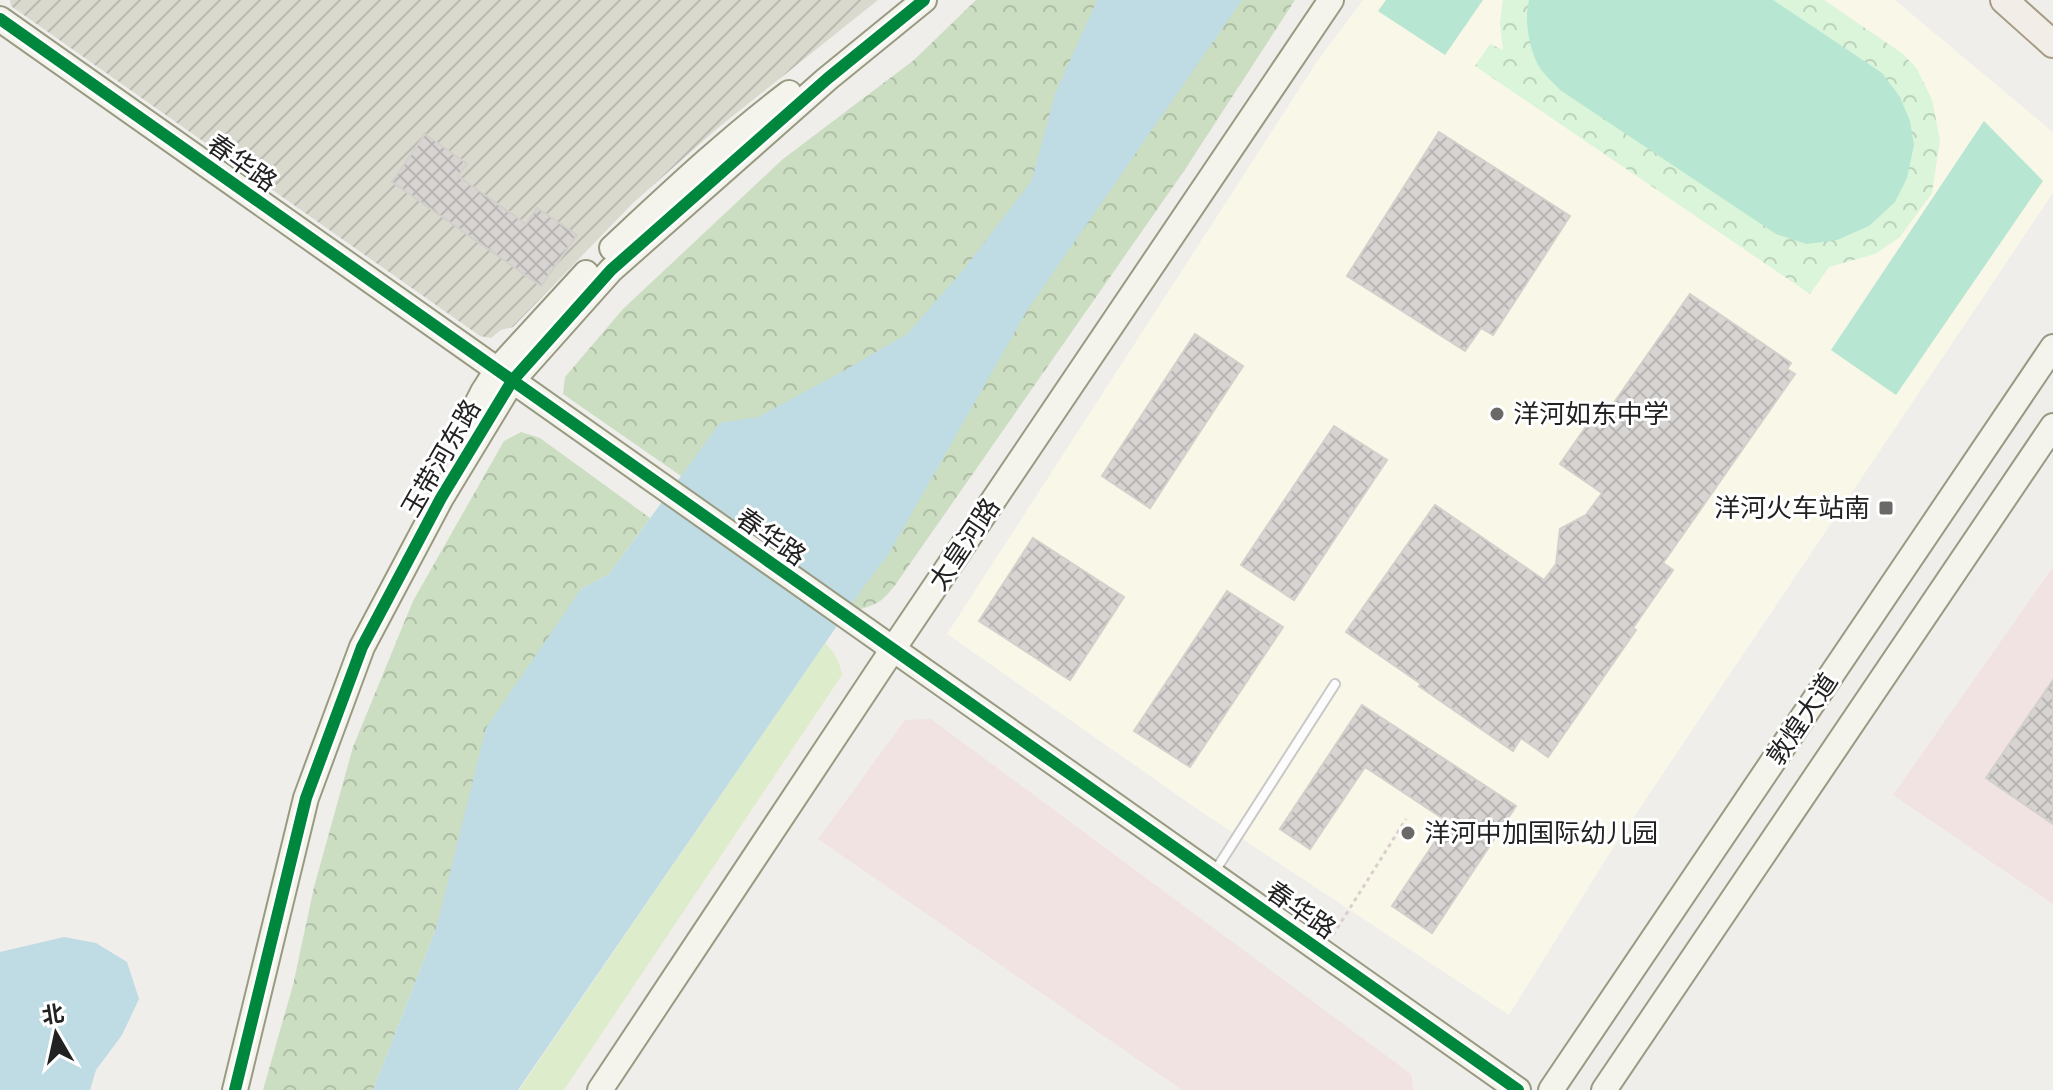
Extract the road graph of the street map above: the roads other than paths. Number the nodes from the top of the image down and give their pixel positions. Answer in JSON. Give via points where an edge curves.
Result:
{"nodes":[{"id":1,"x":902,"y":0,"type":"edge"},
{"id":2,"x":924,"y":0,"type":"edge"},
{"id":3,"x":1331,"y":0,"type":"edge"},
{"id":4,"x":2004,"y":0,"type":"edge"},
{"id":5,"x":0,"y":19,"type":"edge"},
{"id":6,"x":2053,"y":44,"type":"edge"},
{"id":7,"x":2053,"y":347,"type":"edge"},
{"id":8,"x":504,"y":376,"type":"junction"},
{"id":9,"x":2053,"y":426,"type":"edge"},
{"id":10,"x":893,"y":649,"type":"junction"},
{"id":11,"x":1335,"y":684,"type":"dead end"},
{"id":12,"x":1212,"y":875,"type":"junction"},
{"id":13,"x":222,"y":1090,"type":"edge"},
{"id":14,"x":235,"y":1090,"type":"edge"},
{"id":15,"x":600,"y":1090,"type":"edge"},
{"id":16,"x":1518,"y":1090,"type":"edge"},
{"id":17,"x":1551,"y":1090,"type":"edge"},
{"id":18,"x":1604,"y":1090,"type":"edge"}],
"edges":[{"from":1,"to":8,"type":"street","name":"玉带河东路","via":[[690,174],[596,263]]},
{"from":2,"to":8,"type":"street","name":"玉带河东路","via":[[611,270]]},
{"from":3,"to":10,"type":"street","name":"太皇河路"},
{"from":4,"to":6,"type":"main road"},
{"from":5,"to":8,"type":"street","name":"春华路"},
{"from":7,"to":17,"type":"street","name":"敦煌大道"},
{"from":8,"to":10,"type":"street","name":"春华路"},
{"from":8,"to":13,"type":"street","name":"玉带河东路","via":[[483,392],[406,533],[335,682],[287,825]]},
{"from":8,"to":14,"type":"street","name":"玉带河东路","via":[[362,647],[306,798]]},
{"from":9,"to":18,"type":"street","name":"敦煌大道"},
{"from":10,"to":12,"type":"street","name":"春华路"},
{"from":10,"to":15,"type":"street","name":"太皇河路"},
{"from":11,"to":12,"type":"lane"},
{"from":12,"to":16,"type":"street","name":"春华路"}]}
